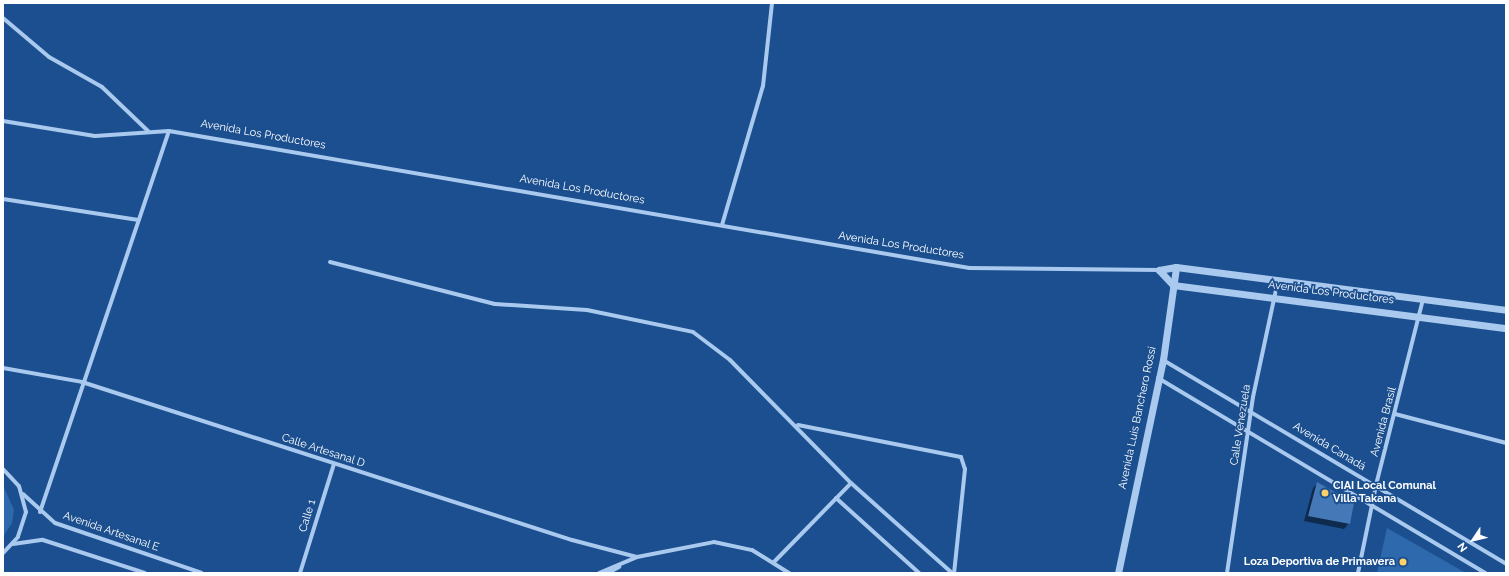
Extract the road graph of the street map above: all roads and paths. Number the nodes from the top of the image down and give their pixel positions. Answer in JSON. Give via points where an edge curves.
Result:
{"nodes":[{"id":1,"x":772,"y":3,"type":"edge"},
{"id":2,"x":3,"y":18,"type":"edge"},
{"id":3,"x":3,"y":121,"type":"edge"},
{"id":4,"x":148,"y":131,"type":"junction"},
{"id":5,"x":170,"y":131,"type":"junction"},
{"id":6,"x":3,"y":199,"type":"edge"},
{"id":7,"x":138,"y":220,"type":"junction"},
{"id":8,"x":722,"y":225,"type":"junction"},
{"id":9,"x":330,"y":262,"type":"dead end"},
{"id":10,"x":1176,"y":267,"type":"junction"},
{"id":11,"x":1159,"y":270,"type":"junction"},
{"id":12,"x":1278,"y":280,"type":"junction"},
{"id":13,"x":1172,"y":285,"type":"junction"},
{"id":14,"x":1275,"y":298,"type":"junction"},
{"id":15,"x":1423,"y":299,"type":"junction"},
{"id":16,"x":1506,"y":310,"type":"edge"},
{"id":17,"x":1421,"y":315,"type":"junction"},
{"id":18,"x":1506,"y":328,"type":"edge"},
{"id":19,"x":1163,"y":360,"type":"junction"},
{"id":20,"x":3,"y":368,"type":"edge"},
{"id":21,"x":1158,"y":378,"type":"junction"},
{"id":22,"x":82,"y":382,"type":"junction"},
{"id":23,"x":1252,"y":411,"type":"junction"},
{"id":24,"x":1395,"y":414,"type":"junction"},
{"id":25,"x":798,"y":425,"type":"junction"},
{"id":26,"x":1249,"y":429,"type":"junction"},
{"id":27,"x":1506,"y":443,"type":"edge"},
{"id":28,"x":334,"y":464,"type":"junction"},
{"id":29,"x":3,"y":469,"type":"edge"},
{"id":30,"x":851,"y":483,"type":"junction"},
{"id":31,"x":1376,"y":485,"type":"junction"},
{"id":32,"x":23,"y":494,"type":"junction"},
{"id":33,"x":836,"y":498,"type":"junction"},
{"id":34,"x":1372,"y":503,"type":"junction"},
{"id":35,"x":40,"y":512,"type":"junction"},
{"id":36,"x":13,"y":544,"type":"junction"},
{"id":37,"x":3,"y":553,"type":"edge"},
{"id":38,"x":637,"y":557,"type":"junction"},
{"id":39,"x":774,"y":562,"type":"junction"},
{"id":40,"x":1506,"y":564,"type":"edge"},
{"id":41,"x":145,"y":573,"type":"edge"},
{"id":42,"x":202,"y":573,"type":"edge"},
{"id":43,"x":300,"y":573,"type":"edge"},
{"id":44,"x":598,"y":573,"type":"edge"},
{"id":45,"x":608,"y":573,"type":"edge"},
{"id":46,"x":789,"y":573,"type":"edge"},
{"id":47,"x":919,"y":573,"type":"edge"},
{"id":48,"x":953,"y":573,"type":"edge"},
{"id":49,"x":1118,"y":573,"type":"edge"},
{"id":50,"x":1227,"y":573,"type":"edge"},
{"id":51,"x":1358,"y":573,"type":"edge"},
{"id":52,"x":1485,"y":573,"type":"edge"}],
"edges":[{"from":1,"to":8,"type":"street","via":[[763,86]]},
{"from":2,"to":4,"type":"street","via":[[49,56],[102,87]]},
{"from":3,"to":4,"type":"street","name":"Avenida Los Productores","via":[[95,136]]},
{"from":4,"to":5,"type":"street","name":"Avenida Los Productores"},
{"from":5,"to":7,"type":"street"},
{"from":5,"to":8,"type":"street","name":"Avenida Los Productores"},
{"from":6,"to":7,"type":"street"},
{"from":7,"to":22,"type":"street"},
{"from":8,"to":11,"type":"street","name":"Avenida Los Productores","via":[[969,268]]},
{"from":9,"to":25,"type":"street","via":[[495,304],[587,310],[693,332],[730,360],[758,391]]},
{"from":10,"to":11,"type":"street","name":"Avenida Los Productores"},
{"from":10,"to":12,"type":"street","name":"Avenida Los Productores"},
{"from":10,"to":13,"type":"street","name":"Avenida Luis Banchero Rossi"},
{"from":11,"to":13,"type":"street"},
{"from":12,"to":14,"type":"street","name":"Calle Venezuela"},
{"from":12,"to":15,"type":"street","name":"Avenida Los Productores"},
{"from":13,"to":14,"type":"street","name":"Avenida Los Productores"},
{"from":13,"to":19,"type":"street","name":"Avenida Luis Banchero Rossi"},
{"from":14,"to":17,"type":"street","name":"Avenida Los Productores"},
{"from":14,"to":23,"type":"street","name":"Calle Venezuela"},
{"from":15,"to":16,"type":"street","name":"Avenida Los Productores"},
{"from":15,"to":17,"type":"street","name":"Avenida Brasil"},
{"from":17,"to":18,"type":"street","name":"Avenida Los Productores"},
{"from":17,"to":24,"type":"street","name":"Avenida Brasil"},
{"from":19,"to":21,"type":"street","name":"Avenida Luis Banchero Rossi"},
{"from":19,"to":23,"type":"street","name":"Avenida Canadá"},
{"from":20,"to":22,"type":"street","name":"Calle Artesanal D"},
{"from":21,"to":26,"type":"street"},
{"from":21,"to":49,"type":"street","name":"Avenida Luis Banchero Rossi"},
{"from":22,"to":28,"type":"street","name":"Calle Artesanal D"},
{"from":22,"to":35,"type":"street"},
{"from":23,"to":26,"type":"street","name":"Calle Venezuela"},
{"from":23,"to":31,"type":"street","name":"Avenida Canadá"},
{"from":24,"to":27,"type":"street"},
{"from":24,"to":31,"type":"street","name":"Avenida Brasil"},
{"from":25,"to":30,"type":"street"},
{"from":25,"to":48,"type":"street","via":[[961,457],[965,469]]},
{"from":26,"to":34,"type":"street"},
{"from":26,"to":50,"type":"street","name":"Calle Venezuela"},
{"from":28,"to":38,"type":"street","name":"Calle Artesanal D","via":[[572,540]]},
{"from":28,"to":43,"type":"street","name":"Calle 1"},
{"from":29,"to":32,"type":"street","name":"Avenida Artesanal E"},
{"from":30,"to":33,"type":"street"},
{"from":30,"to":48,"type":"street"},
{"from":31,"to":34,"type":"street","name":"Avenida Brasil"},
{"from":31,"to":40,"type":"street","name":"Avenida Canadá"},
{"from":32,"to":35,"type":"street","name":"Avenida Artesanal E"},
{"from":32,"to":36,"type":"street","via":[[25,520]]},
{"from":33,"to":39,"type":"street"},
{"from":33,"to":47,"type":"street"},
{"from":34,"to":51,"type":"street","name":"Avenida Brasil"},
{"from":34,"to":52,"type":"street"},
{"from":35,"to":42,"type":"street","name":"Avenida Artesanal E","via":[[55,523]]},
{"from":36,"to":37,"type":"street"},
{"from":36,"to":41,"type":"street","via":[[33,539],[49,541]]},
{"from":38,"to":39,"type":"street","via":[[714,542],[740,546]]},
{"from":38,"to":44,"type":"street"},
{"from":38,"to":45,"type":"street"},
{"from":39,"to":46,"type":"street"}]}
